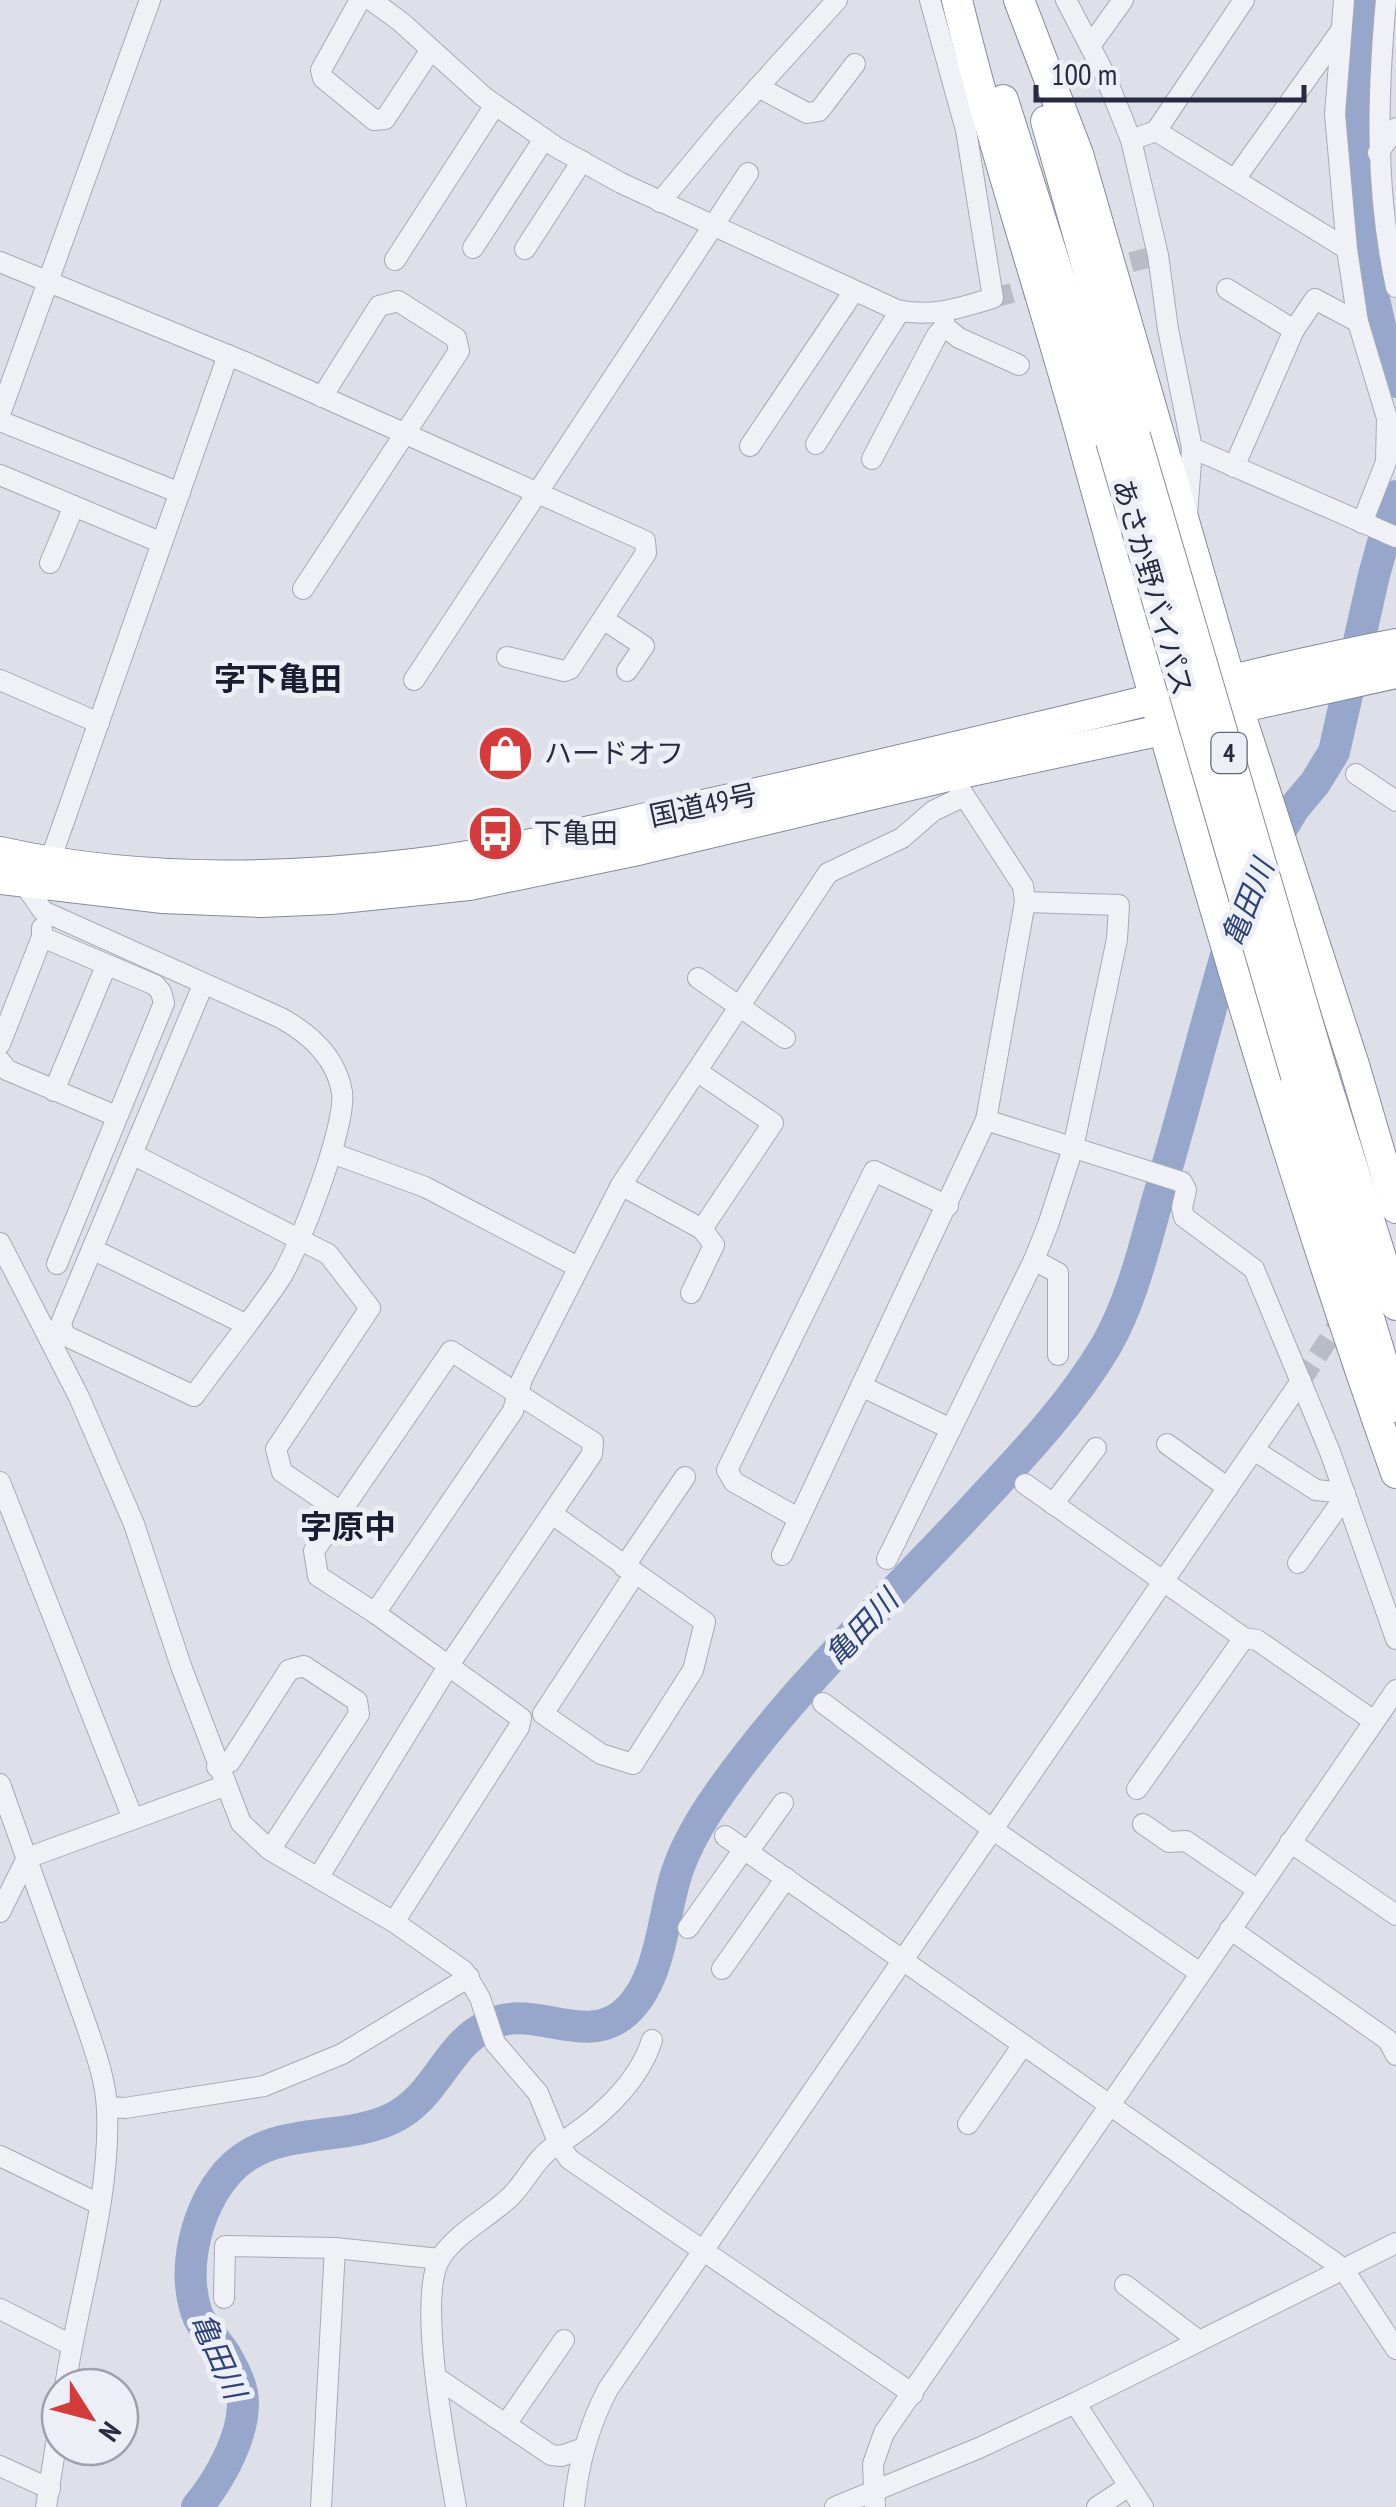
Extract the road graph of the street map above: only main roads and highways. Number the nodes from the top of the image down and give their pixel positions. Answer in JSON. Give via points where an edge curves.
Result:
{"nodes":[{"id":1,"x":958,"y":0,"type":"edge"},
{"id":2,"x":970,"y":0,"type":"edge"},
{"id":3,"x":1004,"y":0,"type":"edge"},
{"id":4,"x":1020,"y":0,"type":"edge"},
{"id":5,"x":1123,"y":438,"type":"junction"},
{"id":6,"x":1387,"y":646,"type":"edge"},
{"id":7,"x":1324,"y":674,"type":"junction"},
{"id":8,"x":1383,"y":676,"type":"edge"},
{"id":9,"x":1234,"y":694,"type":"junction"},
{"id":10,"x":1154,"y":699,"type":"junction"},
{"id":11,"x":1162,"y":730,"type":"junction"},
{"id":12,"x":0,"y":852,"type":"edge"},
{"id":13,"x":12,"y":882,"type":"edge"},
{"id":14,"x":1309,"y":1074,"type":"junction"},
{"id":15,"x":1396,"y":1208,"type":"edge"},
{"id":16,"x":1396,"y":1305,"type":"edge"},
{"id":17,"x":1396,"y":1408,"type":"edge"},
{"id":18,"x":1396,"y":1473,"type":"edge"}],
"edges":[{"from":1,"to":10,"type":"highway"},
{"from":2,"to":5,"type":"highway","name":"あさか野バイパス","number":"4"},
{"from":3,"to":5,"type":"highway","name":"あさか野バイパス","number":"4","via":[[1048,127]]},
{"from":4,"to":9,"type":"highway","via":[[1078,154]]},
{"from":5,"to":14,"type":"highway","name":"あさか野バイパス","number":"4","bridge":true},
{"from":6,"to":7,"type":"highway","name":"国道49号"},
{"from":7,"to":8,"type":"highway","name":"国道49号"},
{"from":7,"to":9,"type":"highway","name":"国道49号"},
{"from":9,"to":10,"type":"highway","name":"国道49号"},
{"from":9,"to":11,"type":"highway","name":"国道49号"},
{"from":9,"to":15,"type":"highway"},
{"from":10,"to":11,"type":"highway"},
{"from":10,"to":12,"type":"highway","name":"国道49号","via":[[839,776],[418,863],[255,876]]},
{"from":11,"to":13,"type":"highway","name":"国道49号","via":[[958,786],[469,885],[260,902]]},
{"from":11,"to":18,"type":"highway","via":[[1344,1326]]},
{"from":14,"to":16,"type":"highway","name":"あさか野バイパス","number":"4"},
{"from":14,"to":17,"type":"highway","name":"あさか野バイパス","number":"4"}]}
